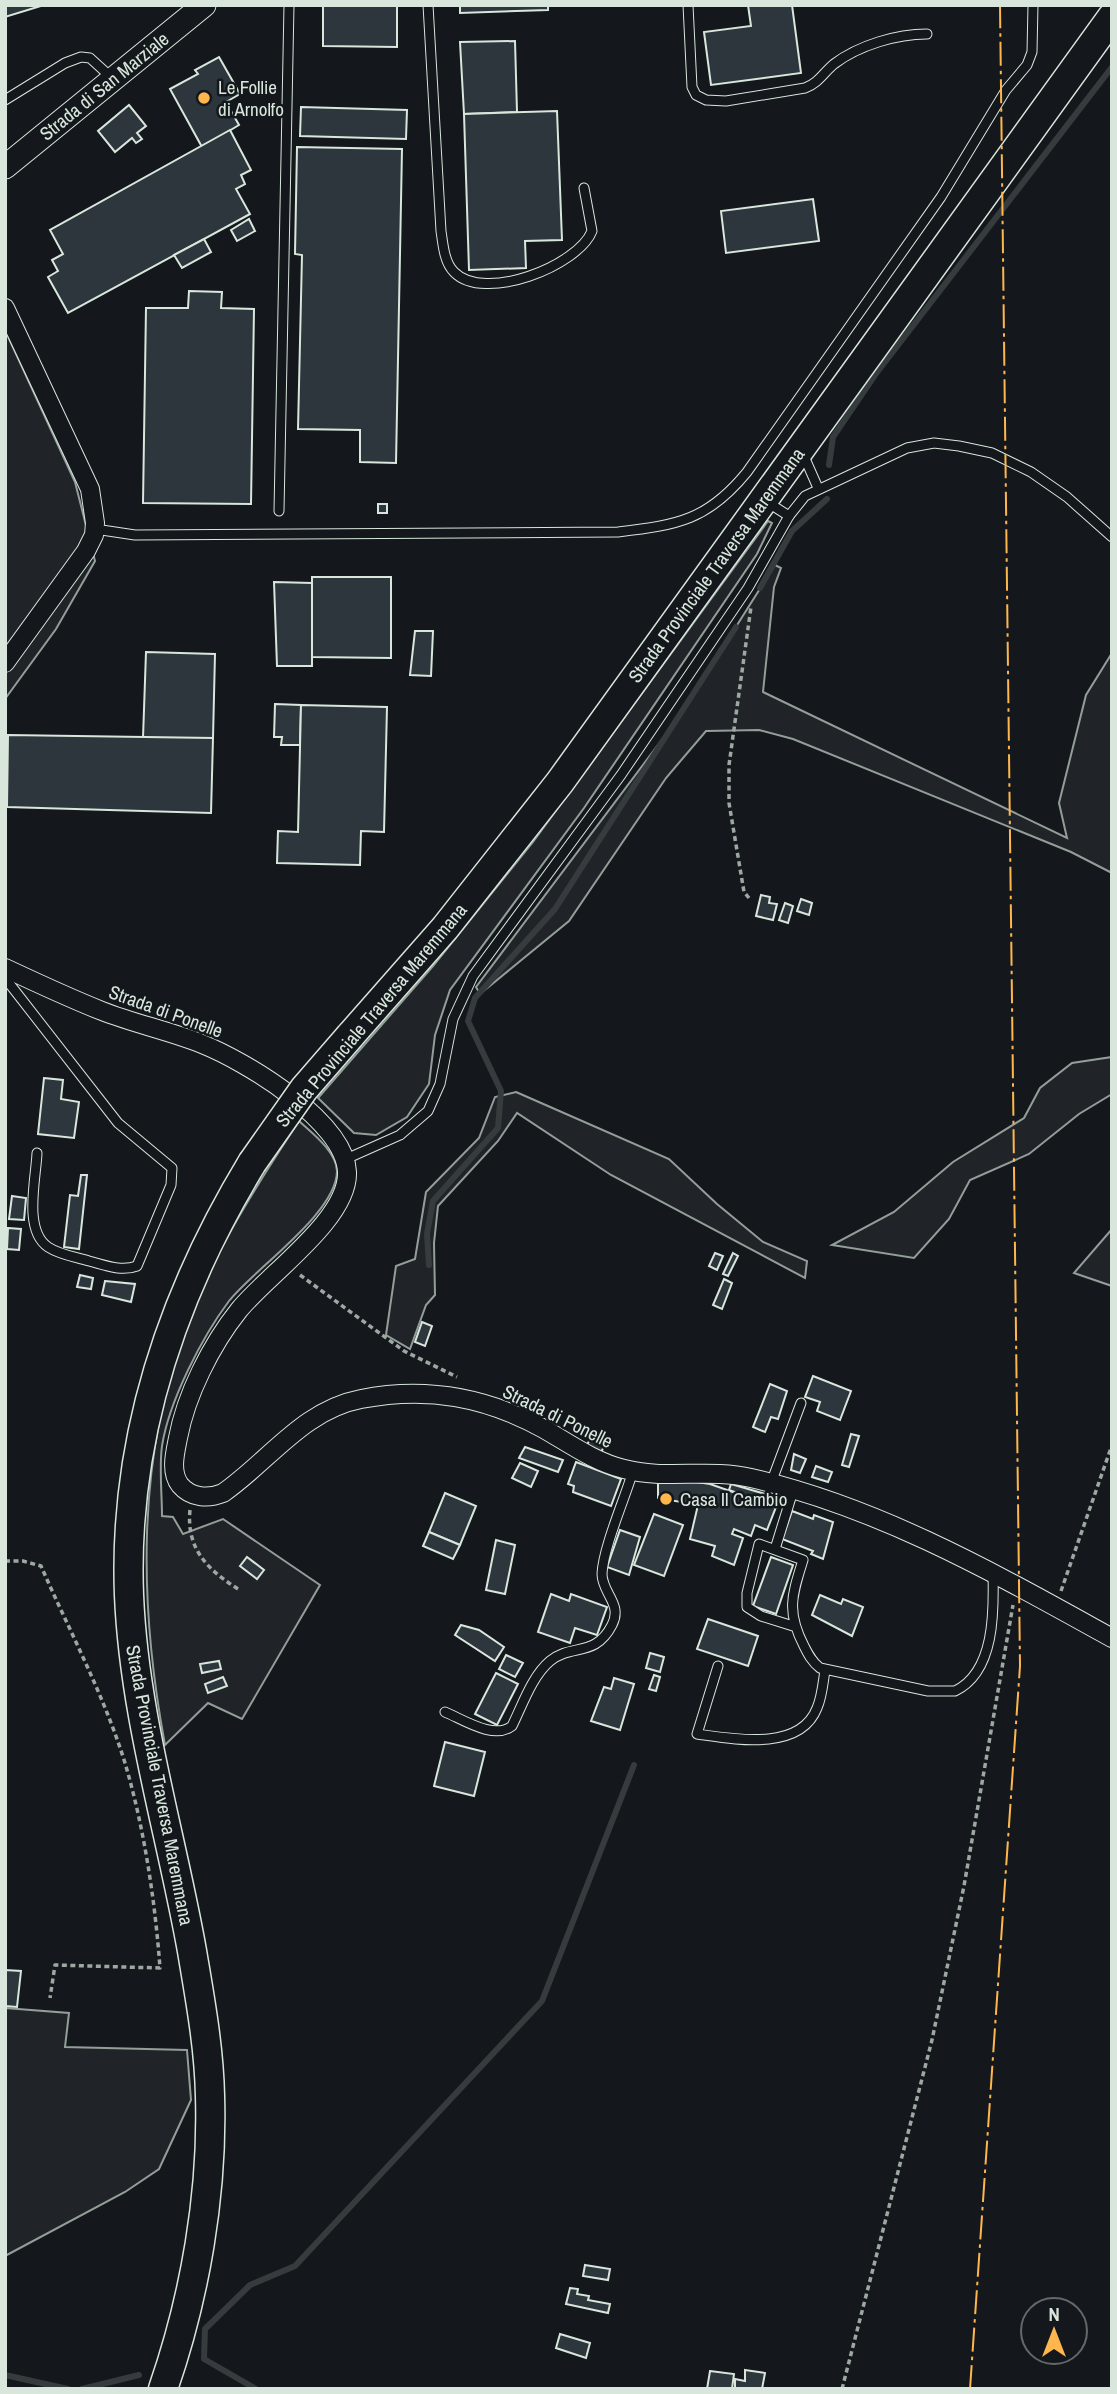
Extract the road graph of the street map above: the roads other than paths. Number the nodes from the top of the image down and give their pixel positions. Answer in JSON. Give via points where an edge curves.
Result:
{"nodes":[{"id":1,"x":204,"y":5,"type":"edge"},
{"id":2,"x":289,"y":5,"type":"edge"},
{"id":3,"x":428,"y":5,"type":"edge"},
{"id":4,"x":688,"y":5,"type":"edge"},
{"id":5,"x":1033,"y":5,"type":"edge"},
{"id":6,"x":1112,"y":17,"type":"edge"},
{"id":7,"x":928,"y":34,"type":"dead end"},
{"id":8,"x":113,"y":79,"type":"junction"},
{"id":9,"x":5,"y":100,"type":"edge"},
{"id":10,"x":5,"y":167,"type":"edge"},
{"id":11,"x":584,"y":188,"type":"dead end"},
{"id":12,"x":5,"y":308,"type":"edge"},
{"id":13,"x":801,"y":448,"type":"junction"},
{"id":14,"x":818,"y":488,"type":"junction"},
{"id":15,"x":764,"y":499,"type":"junction"},
{"id":16,"x":279,"y":512,"type":"dead end"},
{"id":17,"x":789,"y":516,"type":"junction"},
{"id":18,"x":95,"y":529,"type":"junction"},
{"id":19,"x":1112,"y":537,"type":"edge"},
{"id":20,"x":5,"y":663,"type":"edge"},
{"id":21,"x":5,"y":968,"type":"edge"},
{"id":22,"x":5,"y":978,"type":"edge"},
{"id":23,"x":37,"y":1153,"type":"dead end"},
{"id":24,"x":346,"y":1159,"type":"junction"},
{"id":25,"x":802,"y":1403,"type":"dead end"},
{"id":26,"x":633,"y":1471,"type":"junction"},
{"id":27,"x":771,"y":1483,"type":"junction"},
{"id":28,"x":793,"y":1491,"type":"junction"},
{"id":29,"x":775,"y":1549,"type":"junction"},
{"id":30,"x":993,"y":1573,"type":"junction"},
{"id":31,"x":793,"y":1626,"type":"junction"},
{"id":32,"x":1112,"y":1638,"type":"edge"},
{"id":33,"x":718,"y":1666,"type":"dead end"},
{"id":34,"x":825,"y":1670,"type":"junction"},
{"id":35,"x":445,"y":1712,"type":"dead end"},
{"id":36,"x":163,"y":2389,"type":"edge"}],
"edges":[{"from":1,"to":8,"type":"street","name":"Strada di San Marziale"},
{"from":2,"to":16,"type":"lane"},
{"from":3,"to":11,"type":"lane","via":[[441,231],[453,272],[475,282],[502,283],[567,257],[582,247],[592,231]]},
{"from":4,"to":7,"type":"lane","via":[[692,87],[696,95],[713,101],[805,88],[846,57],[898,36]]},
{"from":5,"to":18,"type":"lane","via":[[1032,52],[1027,65],[1006,90],[942,197],[747,472],[725,498],[704,513],[618,532],[135,535]]},
{"from":6,"to":13,"type":"main road","name":"Strada Provinciale Traversa Maremmana"},
{"from":8,"to":9,"type":"lane","via":[[90,58],[76,58]]},
{"from":8,"to":10,"type":"street","name":"Strada di San Marziale"},
{"from":12,"to":18,"type":"street","via":[[87,481]]},
{"from":13,"to":14,"type":"lane"},
{"from":13,"to":15,"type":"main road","name":"Strada Provinciale Traversa Maremmana"},
{"from":14,"to":17,"type":"lane"},
{"from":14,"to":19,"type":"lane","via":[[916,445],[970,448],[1004,457],[1031,472]]},
{"from":15,"to":17,"type":"lane"},
{"from":15,"to":36,"type":"main road","name":"Strada Provinciale Traversa Maremmana","bridge":true,"via":[[527,825],[439,935],[304,1089],[252,1163],[206,1244],[166,1340],[143,1426],[131,1521],[129,1594],[134,1658],[192,1950],[210,2096],[210,2145],[187,2302]]},
{"from":17,"to":24,"type":"lane","via":[[748,588],[621,775],[473,976],[453,1019],[439,1090],[428,1111],[400,1135]]},
{"from":18,"to":20,"type":"street","via":[[86,551]]},
{"from":21,"to":24,"type":"street","name":"Strada di Ponelle","via":[[102,1011],[187,1038],[232,1059],[310,1114],[338,1142]]},
{"from":22,"to":23,"type":"lane","via":[[118,1123],[172,1168],[172,1185],[137,1266],[110,1266],[58,1252],[40,1240],[34,1224]]},
{"from":24,"to":26,"type":"street","name":"Strada di Ponelle","via":[[347,1183],[339,1203],[228,1325],[205,1366],[184,1415],[174,1469],[180,1485],[192,1494],[211,1497],[223,1493],[302,1426],[333,1407],[417,1393],[444,1394],[505,1410],[595,1458]]},
{"from":25,"to":27,"type":"lane"},
{"from":26,"to":27,"type":"street","name":"Strada di Ponelle","via":[[734,1474]]},
{"from":26,"to":35,"type":"lane","via":[[602,1572],[615,1612],[606,1635],[591,1648],[549,1662],[512,1726],[503,1731],[490,1731]]},
{"from":27,"to":28,"type":"street","name":"Strada di Ponelle"},
{"from":28,"to":29,"type":"lane"},
{"from":28,"to":30,"type":"street","name":"Strada di Ponelle","via":[[904,1528]]},
{"from":29,"to":31,"type":"lane","via":[[803,1560],[791,1601]]},
{"from":29,"to":31,"type":"lane","via":[[759,1544],[746,1603],[761,1616]]},
{"from":30,"to":32,"type":"street","name":"Strada di Ponelle"},
{"from":30,"to":34,"type":"lane","via":[[990,1636],[976,1670],[961,1689],[939,1692]]},
{"from":31,"to":34,"type":"lane","via":[[813,1662]]},
{"from":33,"to":34,"type":"lane","via":[[697,1734],[756,1740],[789,1734],[812,1717]]}]}
